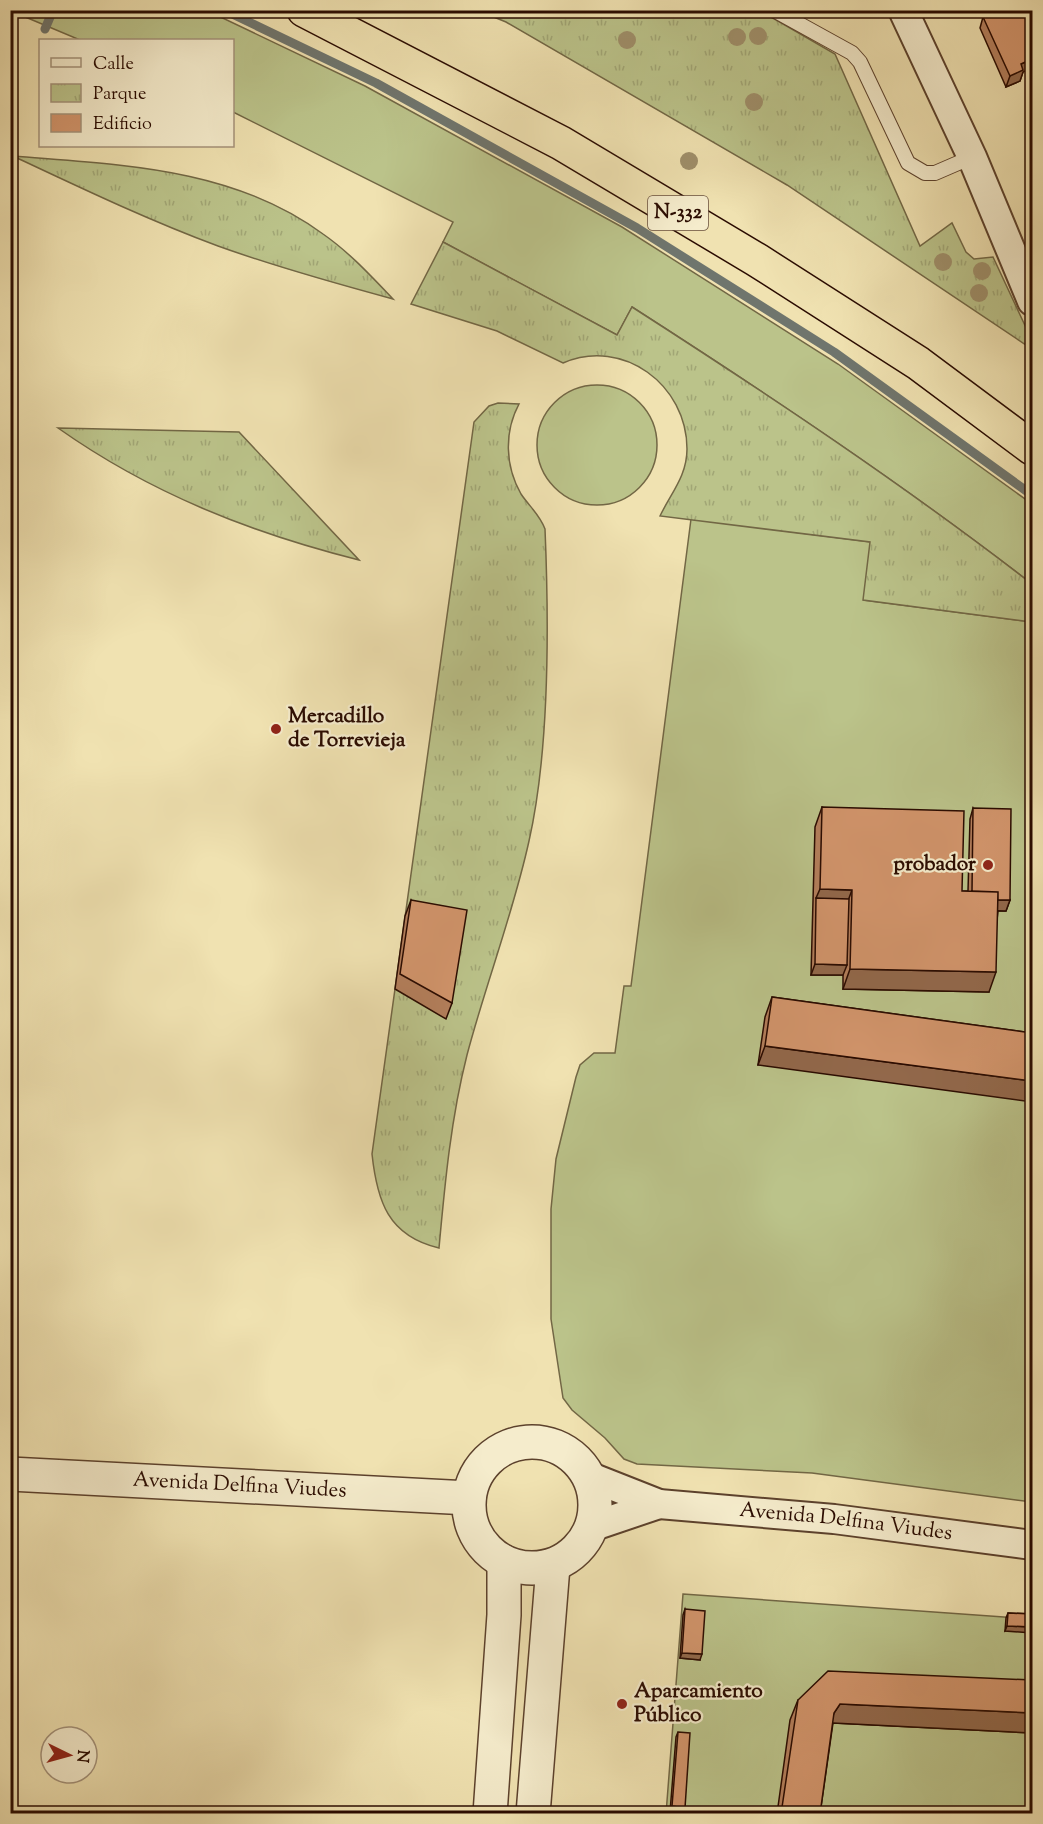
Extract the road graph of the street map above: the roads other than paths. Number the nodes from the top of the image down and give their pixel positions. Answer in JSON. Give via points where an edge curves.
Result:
{"nodes":[{"id":1,"x":304,"y":10,"type":"edge"},
{"id":2,"x":774,"y":10,"type":"edge"},
{"id":3,"x":903,"y":10,"type":"edge"},
{"id":4,"x":972,"y":157,"type":"junction"},
{"id":5,"x":1032,"y":301,"type":"edge"},
{"id":6,"x":1032,"y":448,"type":"edge"},
{"id":7,"x":10,"y":1474,"type":"edge"},
{"id":8,"x":588,"y":1476,"type":"junction"},
{"id":9,"x":469,"y":1498,"type":"junction"},
{"id":10,"x":659,"y":1504,"type":"junction"},
{"id":11,"x":591,"y":1527,"type":"junction"},
{"id":12,"x":1032,"y":1545,"type":"edge"},
{"id":13,"x":504,"y":1562,"type":"junction"},
{"id":14,"x":553,"y":1566,"type":"junction"},
{"id":15,"x":489,"y":1814,"type":"edge"},
{"id":16,"x":533,"y":1814,"type":"edge"}],
"edges":[{"from":1,"to":6,"type":"highway","number":"N-332","via":[[561,143],[748,254],[918,363]]},
{"from":2,"to":4,"type":"lane","via":[[852,53],[860,62],[908,163],[925,173],[935,173]]},
{"from":3,"to":4,"type":"street"},
{"from":4,"to":5,"type":"street"},
{"from":7,"to":9,"type":"street","name":"Avenida Delfina Viudes"},
{"from":8,"to":9,"type":"street","via":[[573,1458],[552,1445],[516,1444],[498,1451],[484,1464]]},
{"from":8,"to":10,"type":"street","name":"Avenida Delfina Viudes"},
{"from":8,"to":11,"type":"street","via":[[595,1501]]},
{"from":9,"to":13,"type":"street","via":[[471,1524],[477,1536]]},
{"from":10,"to":11,"type":"street","name":"Avenida Delfina Viudes"},
{"from":10,"to":12,"type":"street","name":"Avenida Delfina Viudes","via":[[834,1519]]},
{"from":11,"to":14,"type":"street","via":[[575,1551]]},
{"from":13,"to":14,"type":"street","via":[[520,1567]]},
{"from":13,"to":15,"type":"street","via":[[504,1615]]},
{"from":14,"to":16,"type":"street"}]}
